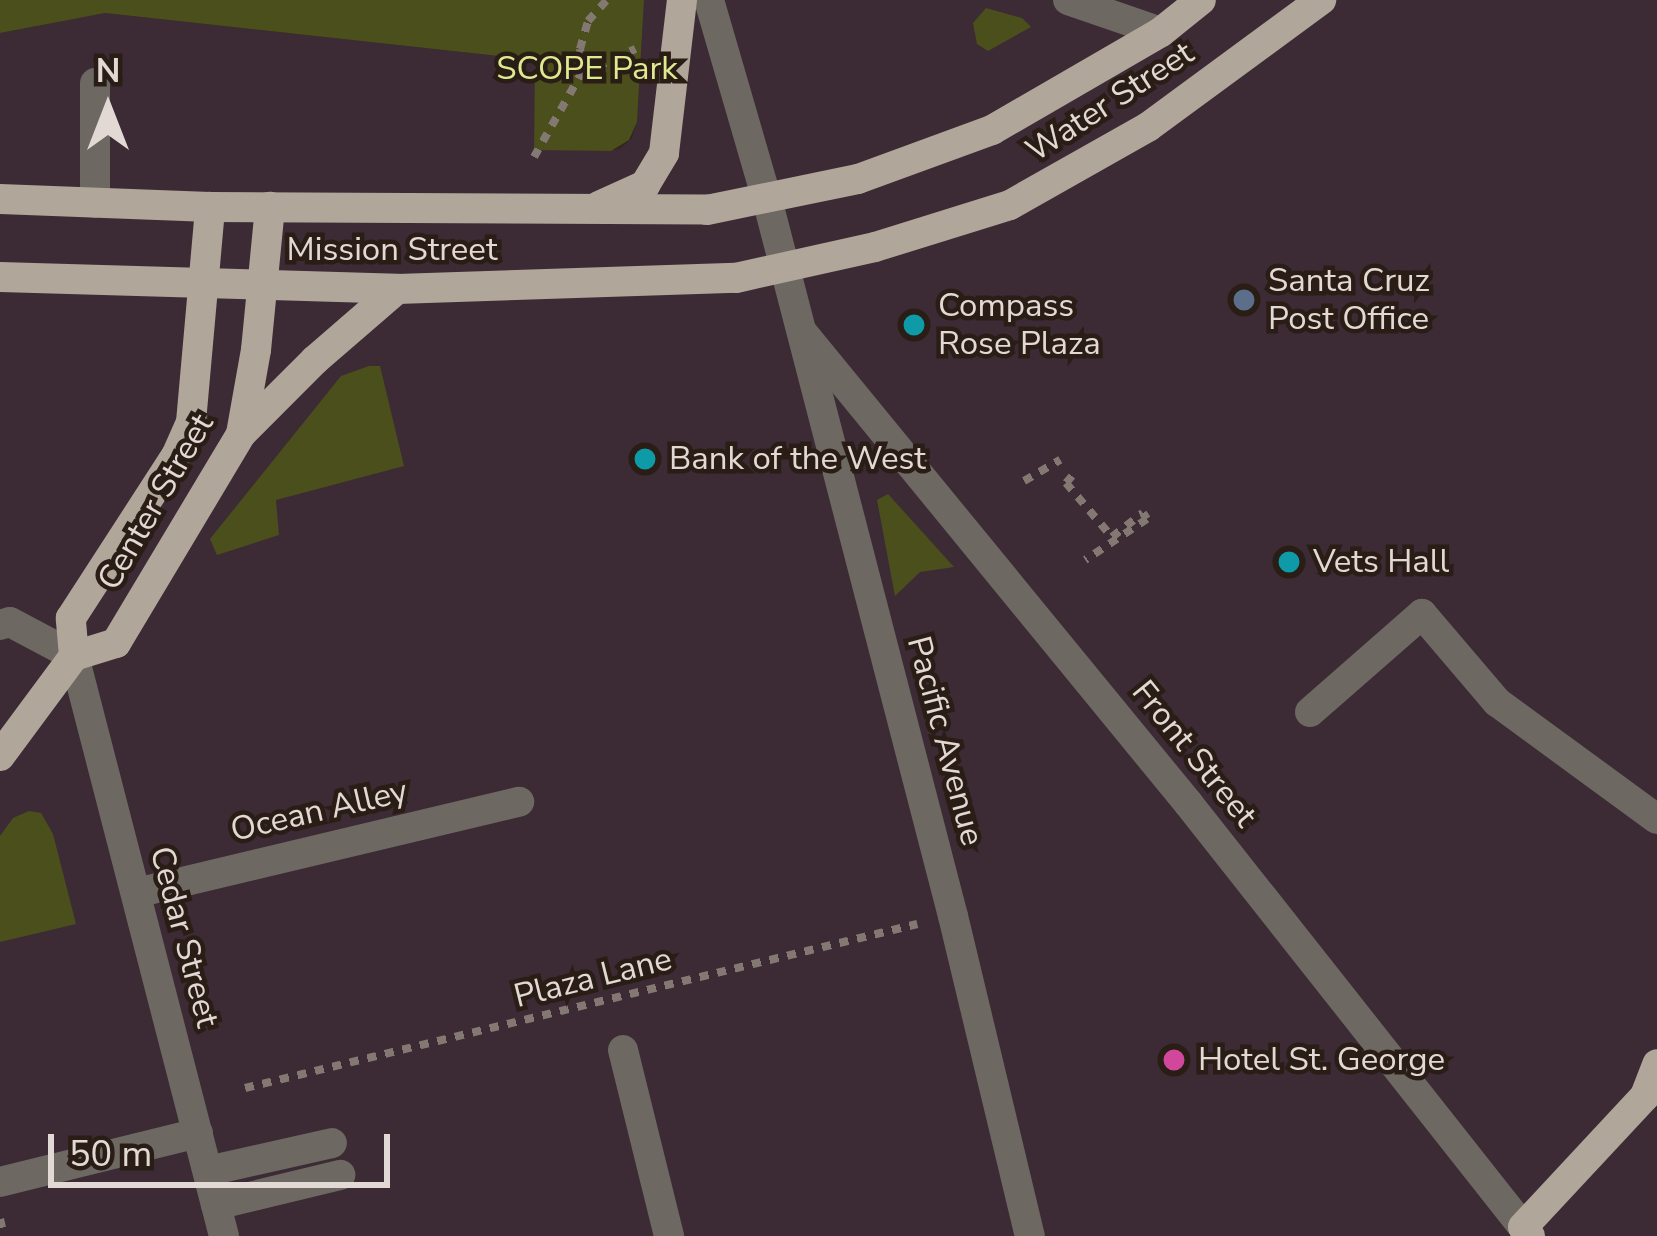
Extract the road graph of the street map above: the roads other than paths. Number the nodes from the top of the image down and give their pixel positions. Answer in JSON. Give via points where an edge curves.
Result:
{"nodes":[{"id":1,"x":682,"y":0,"type":"edge"},
{"id":2,"x":709,"y":0,"type":"edge"},
{"id":3,"x":1068,"y":0,"type":"edge"},
{"id":4,"x":1201,"y":0,"type":"edge"},
{"id":5,"x":1321,"y":0,"type":"edge"},
{"id":6,"x":1161,"y":32,"type":"junction"},
{"id":7,"x":95,"y":83,"type":"dead end"},
{"id":8,"x":0,"y":199,"type":"edge"},
{"id":9,"x":767,"y":199,"type":"junction"},
{"id":10,"x":95,"y":203,"type":"junction"},
{"id":11,"x":210,"y":207,"type":"junction"},
{"id":12,"x":270,"y":207,"type":"junction"},
{"id":13,"x":588,"y":211,"type":"junction"},
{"id":14,"x":782,"y":267,"type":"junction"},
{"id":15,"x":0,"y":277,"type":"edge"},
{"id":16,"x":202,"y":283,"type":"junction"},
{"id":17,"x":262,"y":286,"type":"junction"},
{"id":18,"x":397,"y":289,"type":"junction"},
{"id":19,"x":796,"y":323,"type":"junction"},
{"id":20,"x":241,"y":434,"type":"junction"},
{"id":21,"x":0,"y":626,"type":"edge"},
{"id":22,"x":74,"y":656,"type":"junction"},
{"id":23,"x":1310,"y":712,"type":"dead end"},
{"id":24,"x":0,"y":756,"type":"edge"},
{"id":25,"x":519,"y":802,"type":"dead end"},
{"id":26,"x":1657,"y":818,"type":"edge"},
{"id":27,"x":136,"y":893,"type":"junction"},
{"id":28,"x":623,"y":1050,"type":"dead end"},
{"id":29,"x":1657,"y":1064,"type":"edge"},
{"id":30,"x":198,"y":1133,"type":"junction"},
{"id":31,"x":332,"y":1142,"type":"dead end"},
{"id":32,"x":208,"y":1171,"type":"junction"},
{"id":33,"x":340,"y":1175,"type":"dead end"},
{"id":34,"x":0,"y":1181,"type":"edge"},
{"id":35,"x":216,"y":1204,"type":"junction"},
{"id":36,"x":1527,"y":1231,"type":"edge"},
{"id":37,"x":224,"y":1236,"type":"edge"},
{"id":38,"x":669,"y":1236,"type":"edge"},
{"id":39,"x":1030,"y":1236,"type":"edge"}],
"edges":[{"from":1,"to":13,"type":"main road","via":[[664,153],[645,185]]},
{"from":2,"to":9,"type":"street","name":"Pacific Avenue"},
{"from":3,"to":6,"type":"street"},
{"from":4,"to":6,"type":"main road","name":"Water Street"},
{"from":5,"to":14,"type":"main road","name":"Water Street","via":[[1148,127],[1010,205],[875,248]]},
{"from":6,"to":9,"type":"main road","name":"Water Street","via":[[992,130],[858,178]]},
{"from":7,"to":10,"type":"street"},
{"from":8,"to":10,"type":"main road","name":"Mission Street"},
{"from":9,"to":13,"type":"main road","name":"Mission Street","via":[[707,210]]},
{"from":9,"to":14,"type":"street","name":"Pacific Avenue"},
{"from":10,"to":11,"type":"main road","name":"Mission Street"},
{"from":11,"to":12,"type":"main road","name":"Mission Street"},
{"from":11,"to":16,"type":"main road","name":"Center Street"},
{"from":12,"to":13,"type":"main road","name":"Mission Street"},
{"from":12,"to":17,"type":"main road","name":"Center Street"},
{"from":14,"to":18,"type":"main road","name":"Mission Street","via":[[736,278]]},
{"from":14,"to":19,"type":"street","name":"Pacific Avenue"},
{"from":15,"to":16,"type":"main road","name":"Mission Street"},
{"from":16,"to":17,"type":"main road","name":"Mission Street"},
{"from":16,"to":22,"type":"main road","name":"Center Street","via":[[191,422],[71,618]]},
{"from":17,"to":18,"type":"main road","name":"Mission Street"},
{"from":17,"to":20,"type":"main road","name":"Center Street"},
{"from":18,"to":20,"type":"main road"},
{"from":19,"to":36,"type":"street","name":"Front Street"},
{"from":19,"to":39,"type":"street","name":"Pacific Avenue"},
{"from":20,"to":22,"type":"main road","name":"Center Street","via":[[116,644]]},
{"from":21,"to":22,"type":"street","via":[[10,622]]},
{"from":22,"to":24,"type":"main road","name":"Center Street"},
{"from":22,"to":27,"type":"street","name":"Cedar Street"},
{"from":23,"to":26,"type":"street","via":[[1422,614],[1497,702]]},
{"from":25,"to":27,"type":"street","name":"Ocean Alley"},
{"from":27,"to":30,"type":"street","name":"Cedar Street"},
{"from":28,"to":38,"type":"street"},
{"from":29,"to":36,"type":"main road","via":[[1645,1096]]},
{"from":30,"to":32,"type":"street","name":"Cedar Street"},
{"from":30,"to":34,"type":"street"},
{"from":31,"to":32,"type":"street"},
{"from":32,"to":35,"type":"street","name":"Cedar Street"},
{"from":33,"to":35,"type":"street"},
{"from":35,"to":37,"type":"street","name":"Cedar Street"}]}
